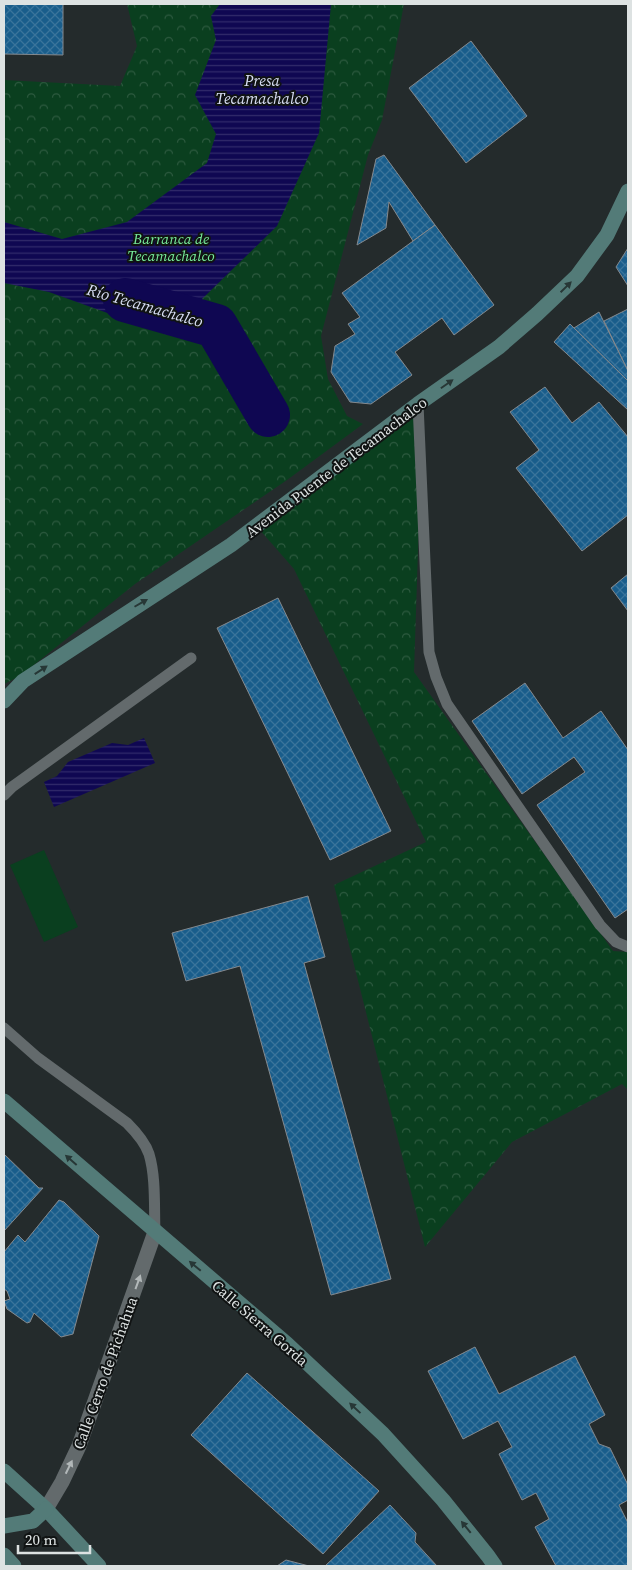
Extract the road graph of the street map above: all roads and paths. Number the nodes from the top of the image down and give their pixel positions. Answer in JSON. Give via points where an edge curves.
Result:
{"nodes":[{"id":1,"x":628,"y":191,"type":"edge"},
{"id":2,"x":418,"y":404,"type":"junction"},
{"id":3,"x":191,"y":658,"type":"dead end"},
{"id":4,"x":4,"y":701,"type":"edge"},
{"id":5,"x":4,"y":795,"type":"edge"},
{"id":6,"x":628,"y":947,"type":"edge"},
{"id":7,"x":4,"y":1028,"type":"edge"},
{"id":8,"x":4,"y":1101,"type":"edge"},
{"id":9,"x":155,"y":1232,"type":"junction"},
{"id":10,"x":4,"y":1471,"type":"edge"},
{"id":11,"x":46,"y":1509,"type":"junction"},
{"id":12,"x":4,"y":1526,"type":"edge"},
{"id":13,"x":4,"y":1555,"type":"edge"},
{"id":14,"x":14,"y":1566,"type":"edge"},
{"id":15,"x":99,"y":1566,"type":"edge"},
{"id":16,"x":495,"y":1566,"type":"edge"}],
"edges":[{"from":2,"to":1,"type":"main road","name":"Avenida Puente de Tecamachalco","one_way":true,"via":[[499,347],[577,276],[607,235]]},
{"from":4,"to":2,"type":"main road","name":"Avenida Puente de Tecamachalco","one_way":true,"via":[[24,681],[231,545]]},
{"from":2,"to":6,"type":"lane","via":[[429,652],[436,678],[447,704],[600,925],[616,942]]},
{"from":3,"to":5,"type":"lane"},
{"from":7,"to":9,"type":"lane","via":[[38,1058],[127,1123],[139,1136],[149,1154]]},
{"from":9,"to":8,"type":"main road","name":"Calle Sierra Gorda","one_way":true},
{"from":11,"to":9,"type":"street","name":"Calle Cerro de Pichahua","one_way":true,"via":[[79,1446]]},
{"from":16,"to":9,"type":"main road","name":"Calle Sierra Gorda","one_way":true,"via":[[443,1500],[383,1434],[287,1344]]},
{"from":10,"to":11,"type":"main road"},
{"from":11,"to":12,"type":"main road","via":[[33,1521]]},
{"from":11,"to":15,"type":"main road"},
{"from":13,"to":14,"type":"main road"}]}
